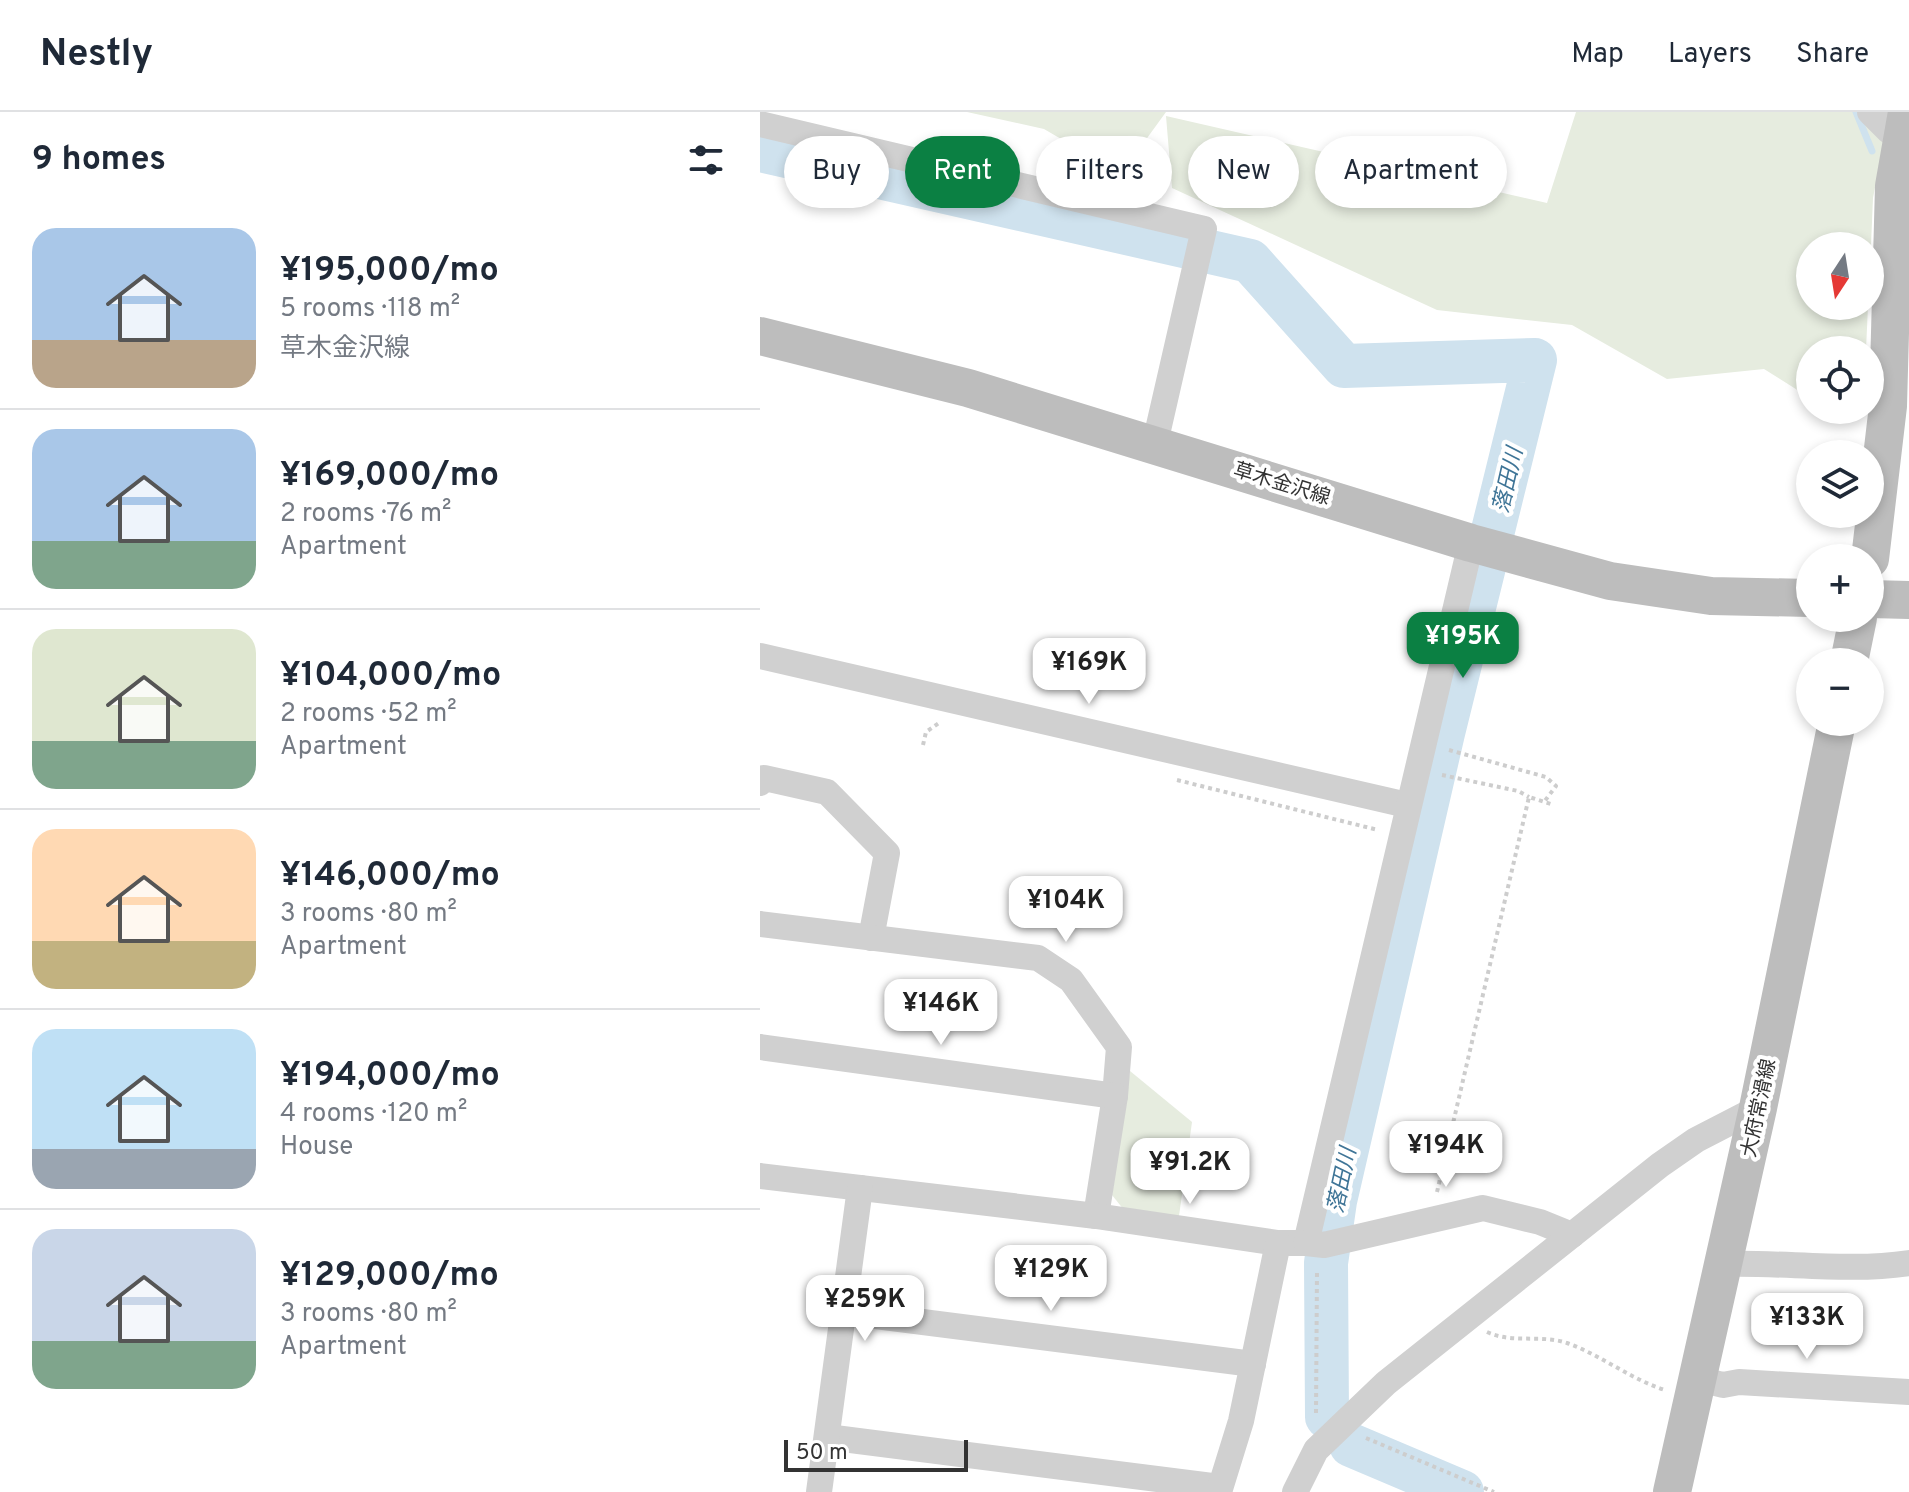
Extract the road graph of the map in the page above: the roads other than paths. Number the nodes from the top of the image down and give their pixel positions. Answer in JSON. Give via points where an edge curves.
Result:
{"nodes":[{"id":1,"x":1870,"y":112,"type":"edge"},
{"id":2,"x":1905,"y":123,"type":"edge"},
{"id":3,"x":760,"y":124,"type":"edge"},
{"id":4,"x":760,"y":336,"type":"edge"},
{"id":5,"x":1155,"y":443,"type":"junction"},
{"id":6,"x":1471,"y":543,"type":"junction"},
{"id":7,"x":1872,"y":544,"type":"edge"},
{"id":8,"x":1796,"y":598,"type":"edge"},
{"id":9,"x":1884,"y":599,"type":"edge"},
{"id":10,"x":1909,"y":600,"type":"edge"},
{"id":11,"x":760,"y":656,"type":"edge"},
{"id":12,"x":1834,"y":736,"type":"edge"},
{"id":13,"x":760,"y":783,"type":"edge"},
{"id":14,"x":1407,"y":805,"type":"junction"},
{"id":15,"x":760,"y":924,"type":"edge"},
{"id":16,"x":871,"y":938,"type":"junction"},
{"id":17,"x":760,"y":1047,"type":"edge"},
{"id":18,"x":1115,"y":1096,"type":"junction"},
{"id":19,"x":1758,"y":1108,"type":"junction"},
{"id":20,"x":760,"y":1176,"type":"edge"},
{"id":21,"x":860,"y":1188,"type":"junction"},
{"id":22,"x":1096,"y":1216,"type":"junction"},
{"id":23,"x":1572,"y":1235,"type":"junction"},
{"id":24,"x":1278,"y":1243,"type":"junction"},
{"id":25,"x":1312,"y":1244,"type":"junction"},
{"id":26,"x":1909,"y":1263,"type":"edge"},
{"id":27,"x":1724,"y":1264,"type":"junction"},
{"id":28,"x":844,"y":1312,"type":"junction"},
{"id":29,"x":1253,"y":1364,"type":"junction"},
{"id":30,"x":1697,"y":1388,"type":"junction"},
{"id":31,"x":1909,"y":1392,"type":"edge"},
{"id":32,"x":827,"y":1437,"type":"junction"},
{"id":33,"x":1220,"y":1489,"type":"edge"},
{"id":34,"x":819,"y":1492,"type":"edge"},
{"id":35,"x":1295,"y":1492,"type":"edge"},
{"id":36,"x":1672,"y":1492,"type":"edge"}],
"edges":[{"from":1,"to":2,"type":"street","via":[[1879,125]]},
{"from":2,"to":7,"type":"main road","via":[[1894,186],[1888,406]]},
{"from":3,"to":5,"type":"street","via":[[1204,229]]},
{"from":4,"to":5,"type":"main road","name":"草木金沢線","via":[[968,388]]},
{"from":5,"to":6,"type":"main road","name":"草木金沢線"},
{"from":6,"to":8,"type":"main road","name":"草木金沢線","via":[[1635,586],[1711,596]]},
{"from":6,"to":14,"type":"street"},
{"from":9,"to":10,"type":"main road"},
{"from":11,"to":14,"type":"street"},
{"from":12,"to":19,"type":"main road","name":"大府常滑線"},
{"from":13,"to":16,"type":"street","via":[[764,778],[827,792],[887,853]]},
{"from":14,"to":25,"type":"street"},
{"from":15,"to":16,"type":"street"},
{"from":16,"to":18,"type":"street","via":[[1038,958],[1054,966],[1071,980],[1119,1047]]},
{"from":17,"to":18,"type":"street"},
{"from":18,"to":22,"type":"street"},
{"from":19,"to":23,"type":"street","via":[[1696,1140]]},
{"from":19,"to":27,"type":"main road","name":"大府常滑線"},
{"from":20,"to":21,"type":"street"},
{"from":21,"to":22,"type":"street"},
{"from":21,"to":28,"type":"street"},
{"from":22,"to":24,"type":"street"},
{"from":23,"to":25,"type":"street","via":[[1483,1208]]},
{"from":23,"to":35,"type":"street","via":[[1386,1383],[1316,1450]]},
{"from":24,"to":25,"type":"street"},
{"from":24,"to":29,"type":"street"},
{"from":26,"to":27,"type":"street","via":[[1876,1268]]},
{"from":27,"to":30,"type":"main road","name":"大府常滑線"},
{"from":28,"to":29,"type":"street"},
{"from":28,"to":32,"type":"street"},
{"from":29,"to":33,"type":"street"},
{"from":30,"to":31,"type":"street","via":[[1739,1382]]},
{"from":30,"to":36,"type":"main road","name":"大府常滑線"},
{"from":32,"to":33,"type":"street"},
{"from":32,"to":34,"type":"street"}]}
